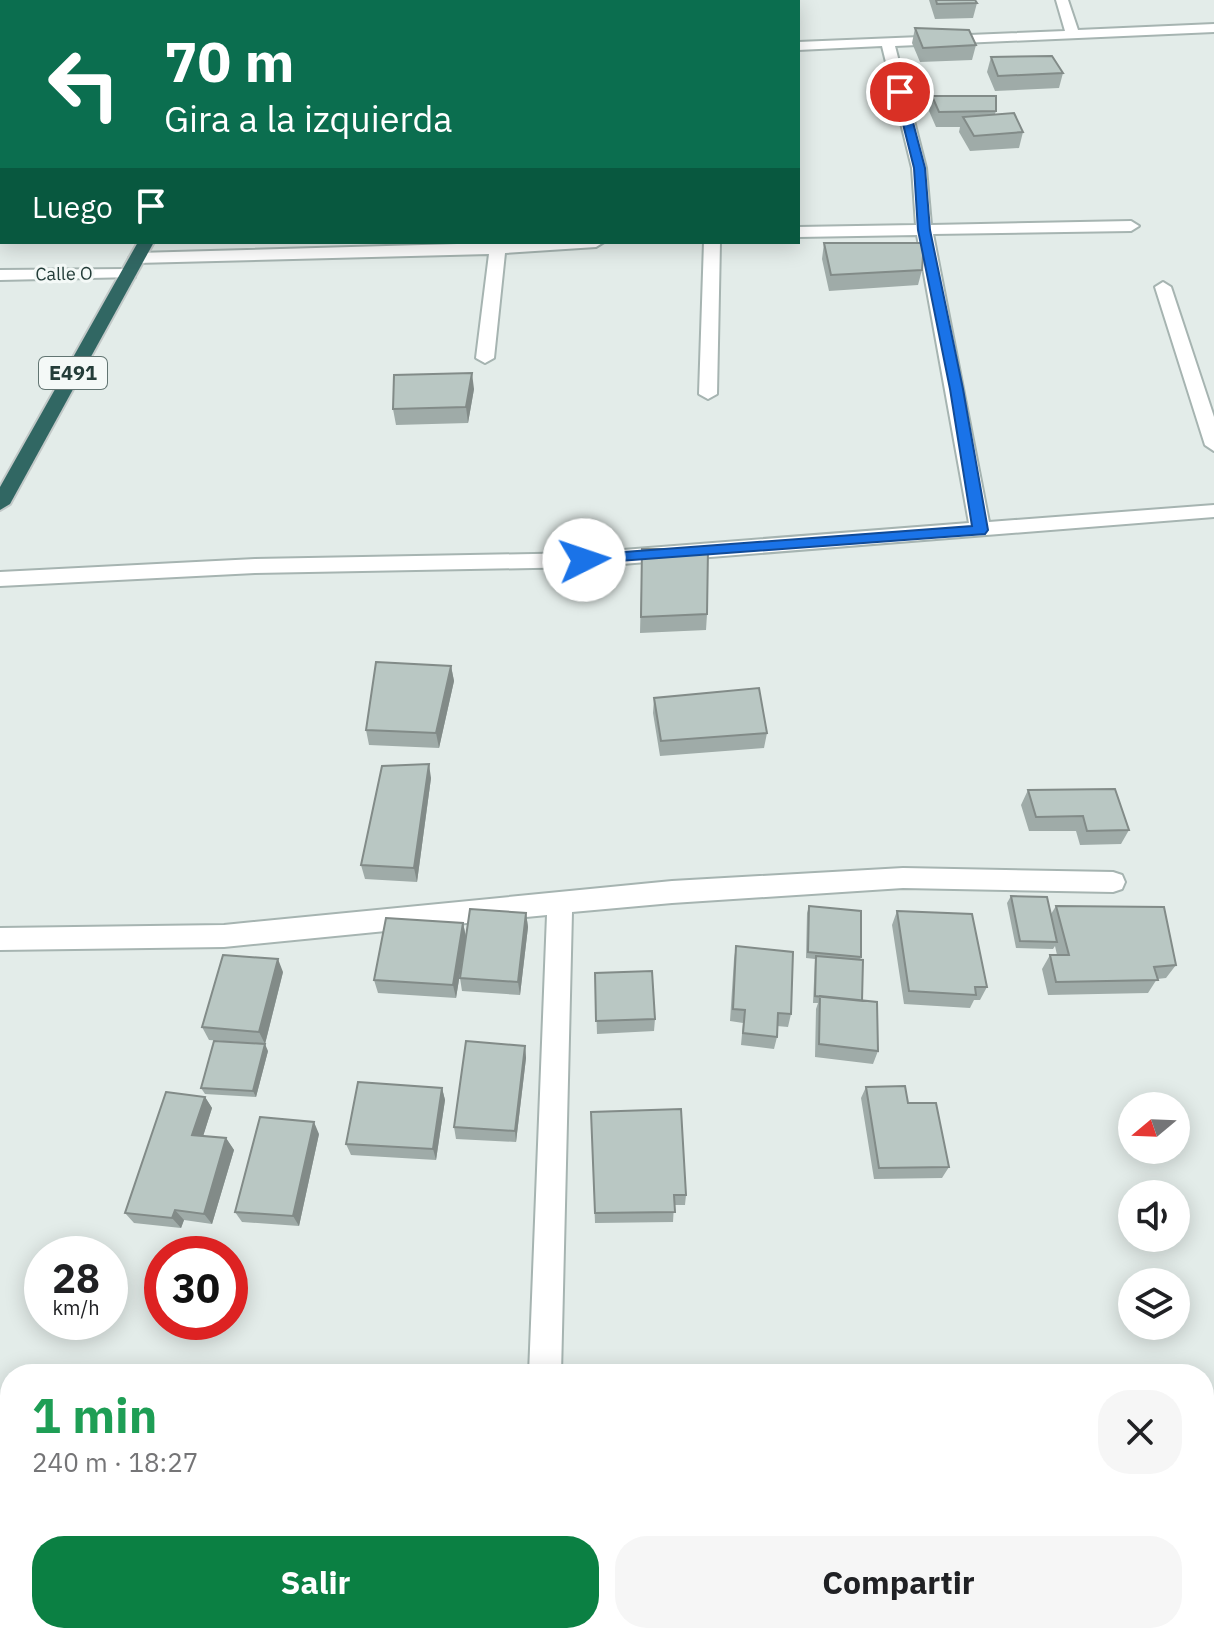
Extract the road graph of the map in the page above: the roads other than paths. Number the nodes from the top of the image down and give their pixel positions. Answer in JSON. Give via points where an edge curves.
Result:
{"nodes":[{"id":1,"x":1062,"y":0,"type":"edge"},
{"id":2,"x":1214,"y":28,"type":"edge"},
{"id":3,"x":1073,"y":35,"type":"junction"},
{"id":4,"x":887,"y":42,"type":"junction"},
{"id":5,"x":800,"y":46,"type":"edge"},
{"id":6,"x":1131,"y":226,"type":"dead end"},
{"id":7,"x":924,"y":230,"type":"junction"},
{"id":8,"x":800,"y":232,"type":"edge"},
{"id":9,"x":563,"y":244,"type":"edge"},
{"id":10,"x":712,"y":244,"type":"edge"},
{"id":11,"x":498,"y":248,"type":"junction"},
{"id":12,"x":137,"y":258,"type":"edge"},
{"id":13,"x":0,"y":275,"type":"edge"},
{"id":14,"x":1163,"y":287,"type":"dead end"},
{"id":15,"x":485,"y":358,"type":"dead end"},
{"id":16,"x":708,"y":394,"type":"dead end"},
{"id":17,"x":1214,"y":445,"type":"edge"},
{"id":18,"x":0,"y":504,"type":"edge"},
{"id":19,"x":1214,"y":511,"type":"edge"},
{"id":20,"x":980,"y":530,"type":"junction"},
{"id":21,"x":0,"y":579,"type":"edge"},
{"id":22,"x":1113,"y":882,"type":"dead end"},
{"id":23,"x":560,"y":902,"type":"junction"},
{"id":24,"x":0,"y":939,"type":"edge"},
{"id":25,"x":545,"y":1364,"type":"edge"}],
"edges":[{"from":1,"to":3,"type":"street"},
{"from":2,"to":3,"type":"street"},
{"from":3,"to":4,"type":"street"},
{"from":4,"to":5,"type":"street"},
{"from":4,"to":7,"type":"street","via":[[919,168]]},
{"from":6,"to":7,"type":"street"},
{"from":7,"to":8,"type":"street"},
{"from":7,"to":20,"type":"street"},
{"from":9,"to":11,"type":"street","name":"Calle O"},
{"from":10,"to":16,"type":"street"},
{"from":11,"to":12,"type":"street","name":"Calle O"},
{"from":11,"to":15,"type":"street"},
{"from":12,"to":13,"type":"street","name":"Calle O"},
{"from":12,"to":18,"type":"highway","number":"E491"},
{"from":14,"to":17,"type":"street"},
{"from":19,"to":20,"type":"street"},
{"from":20,"to":21,"type":"street","via":[[584,560],[255,566]]},
{"from":22,"to":23,"type":"street","via":[[903,878]]},
{"from":23,"to":24,"type":"street","via":[[224,936]]},
{"from":23,"to":25,"type":"street"}]}
